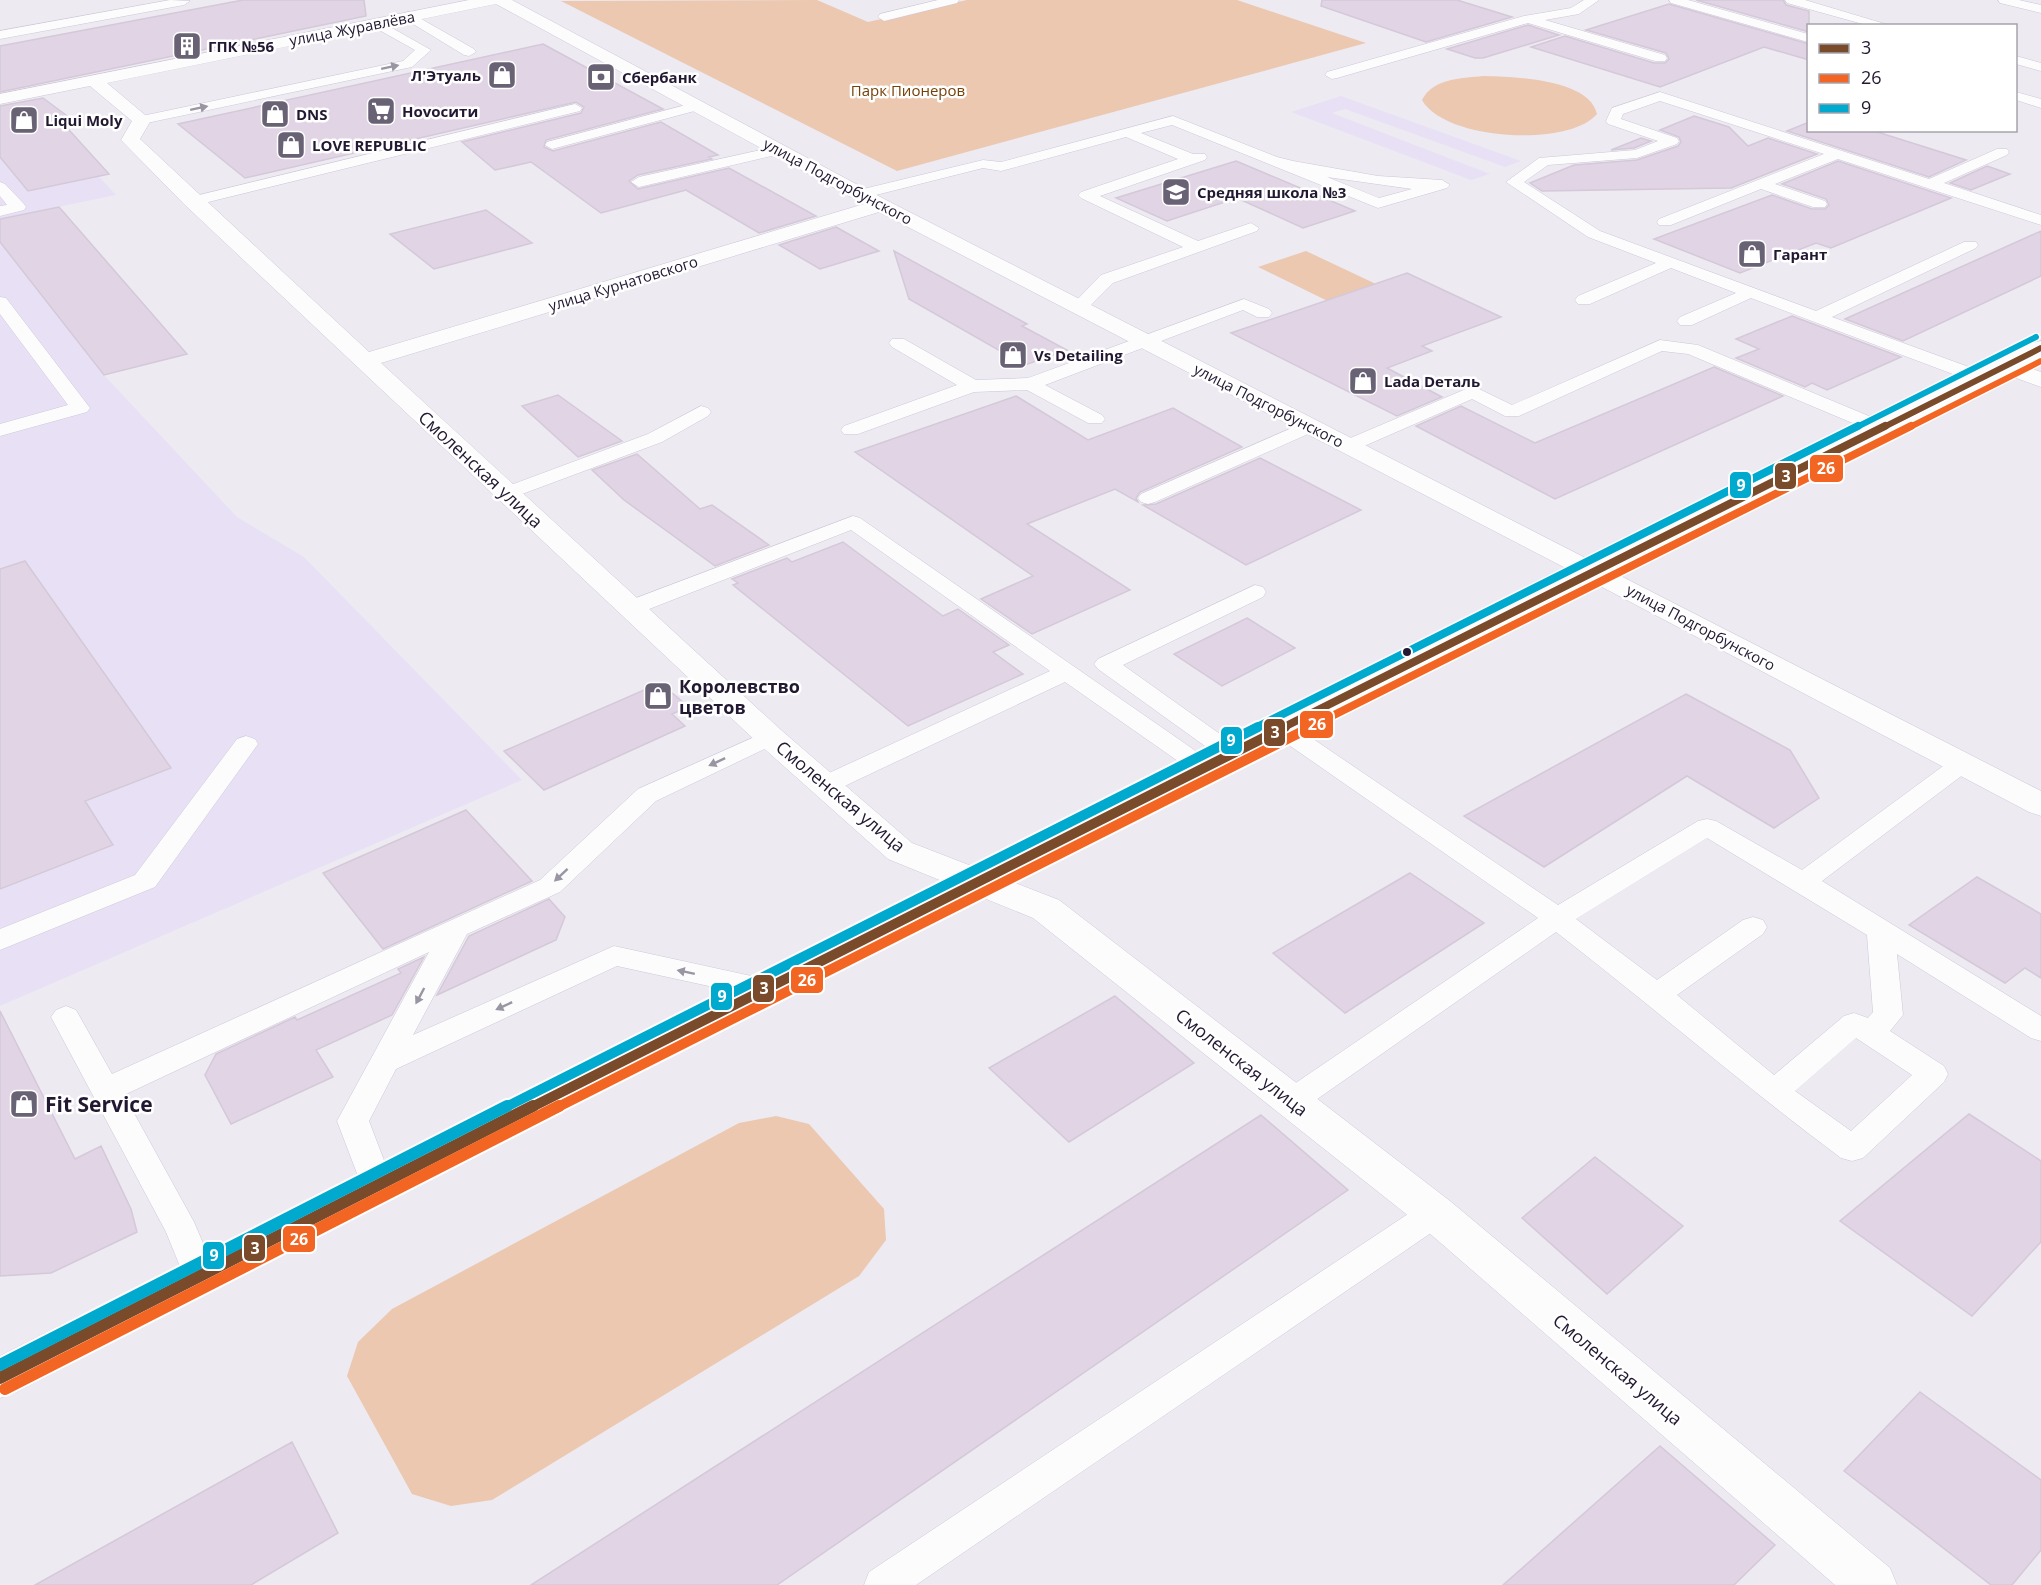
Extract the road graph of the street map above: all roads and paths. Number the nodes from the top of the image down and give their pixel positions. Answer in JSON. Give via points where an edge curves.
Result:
{"nodes":[{"id":1,"x":183,"y":0,"type":"edge"},
{"id":2,"x":493,"y":0,"type":"edge"},
{"id":3,"x":500,"y":0,"type":"edge"},
{"id":4,"x":952,"y":0,"type":"edge"},
{"id":5,"x":1593,"y":0,"type":"edge"},
{"id":6,"x":1675,"y":0,"type":"edge"},
{"id":7,"x":1791,"y":0,"type":"edge"},
{"id":8,"x":2004,"y":0,"type":"edge"},
{"id":9,"x":467,"y":2,"type":"edge"},
{"id":10,"x":2041,"y":9,"type":"edge"},
{"id":11,"x":410,"y":16,"type":"junction"},
{"id":12,"x":884,"y":17,"type":"dead end"},
{"id":13,"x":1528,"y":19,"type":"junction"},
{"id":14,"x":376,"y":23,"type":"junction"},
{"id":15,"x":1879,"y":24,"type":"edge"},
{"id":16,"x":0,"y":35,"type":"edge"},
{"id":17,"x":1807,"y":37,"type":"edge"},
{"id":18,"x":469,"y":52,"type":"dead end"},
{"id":19,"x":1660,"y":58,"type":"dead end"},
{"id":20,"x":2017,"y":60,"type":"edge"},
{"id":21,"x":2041,"y":67,"type":"edge"},
{"id":22,"x":1332,"y":75,"type":"dead end"},
{"id":23,"x":93,"y":80,"type":"junction"},
{"id":24,"x":2017,"y":96,"type":"edge"},
{"id":25,"x":0,"y":99,"type":"edge"},
{"id":26,"x":2041,"y":104,"type":"edge"},
{"id":27,"x":697,"y":106,"type":"junction"},
{"id":28,"x":575,"y":108,"type":"dead end"},
{"id":29,"x":142,"y":120,"type":"junction"},
{"id":30,"x":1128,"y":132,"type":"junction"},
{"id":31,"x":552,"y":145,"type":"dead end"},
{"id":32,"x":1235,"y":145,"type":"junction"},
{"id":33,"x":779,"y":150,"type":"junction"},
{"id":34,"x":2002,"y":152,"type":"dead end"},
{"id":35,"x":1837,"y":154,"type":"junction"},
{"id":36,"x":1192,"y":159,"type":"junction"},
{"id":37,"x":1272,"y":160,"type":"junction"},
{"id":38,"x":1815,"y":162,"type":"junction"},
{"id":39,"x":639,"y":182,"type":"dead end"},
{"id":40,"x":1761,"y":184,"type":"junction"},
{"id":41,"x":0,"y":187,"type":"edge"},
{"id":42,"x":1925,"y":190,"type":"junction"},
{"id":43,"x":871,"y":200,"type":"junction"},
{"id":44,"x":192,"y":201,"type":"junction"},
{"id":45,"x":1820,"y":204,"type":"dead end"},
{"id":46,"x":0,"y":211,"type":"edge"},
{"id":47,"x":2041,"y":220,"type":"edge"},
{"id":48,"x":1665,"y":222,"type":"dead end"},
{"id":49,"x":1251,"y":228,"type":"dead end"},
{"id":50,"x":1970,"y":245,"type":"dead end"},
{"id":51,"x":1197,"y":247,"type":"junction"},
{"id":52,"x":1672,"y":262,"type":"junction"},
{"id":53,"x":1751,"y":292,"type":"junction"},
{"id":54,"x":1584,"y":300,"type":"dead end"},
{"id":55,"x":0,"y":302,"type":"edge"},
{"id":56,"x":1079,"y":307,"type":"junction"},
{"id":57,"x":1263,"y":313,"type":"dead end"},
{"id":58,"x":1817,"y":317,"type":"junction"},
{"id":59,"x":1686,"y":321,"type":"dead end"},
{"id":60,"x":1145,"y":341,"type":"junction"},
{"id":61,"x":898,"y":343,"type":"dead end"},
{"id":62,"x":2041,"y":348,"type":"edge"},
{"id":63,"x":364,"y":361,"type":"junction"},
{"id":64,"x":2005,"y":366,"type":"junction"},
{"id":65,"x":1981,"y":378,"type":"junction"},
{"id":66,"x":2041,"y":380,"type":"edge"},
{"id":67,"x":1030,"y":384,"type":"junction"},
{"id":68,"x":972,"y":386,"type":"junction"},
{"id":69,"x":700,"y":412,"type":"dead end"},
{"id":70,"x":1095,"y":419,"type":"dead end"},
{"id":71,"x":1310,"y":426,"type":"junction"},
{"id":72,"x":1881,"y":428,"type":"junction"},
{"id":73,"x":0,"y":430,"type":"edge"},
{"id":74,"x":851,"y":430,"type":"dead end"},
{"id":75,"x":1348,"y":446,"type":"junction"},
{"id":76,"x":507,"y":493,"type":"junction"},
{"id":77,"x":1148,"y":498,"type":"dead end"},
{"id":78,"x":1593,"y":571,"type":"junction"},
{"id":79,"x":1256,"y":592,"type":"dead end"},
{"id":80,"x":631,"y":608,"type":"junction"},
{"id":81,"x":1067,"y":672,"type":"junction"},
{"id":82,"x":1282,"y":729,"type":"junction"},
{"id":83,"x":770,"y":737,"type":"junction"},
{"id":84,"x":246,"y":744,"type":"dead end"},
{"id":85,"x":1218,"y":761,"type":"junction"},
{"id":86,"x":1963,"y":763,"type":"junction"},
{"id":87,"x":825,"y":785,"type":"junction"},
{"id":88,"x":2041,"y":805,"type":"edge"},
{"id":89,"x":977,"y":881,"type":"junction"},
{"id":90,"x":1803,"y":882,"type":"junction"},
{"id":91,"x":1557,"y":918,"type":"junction"},
{"id":92,"x":1753,"y":927,"type":"dead end"},
{"id":93,"x":456,"y":928,"type":"junction"},
{"id":94,"x":1881,"y":931,"type":"junction"},
{"id":95,"x":0,"y":940,"type":"edge"},
{"id":96,"x":764,"y":988,"type":"junction"},
{"id":97,"x":1657,"y":995,"type":"junction"},
{"id":98,"x":66,"y":1017,"type":"dead end"},
{"id":99,"x":2041,"y":1030,"type":"edge"},
{"id":100,"x":1871,"y":1033,"type":"junction"},
{"id":101,"x":385,"y":1062,"type":"junction"},
{"id":102,"x":106,"y":1090,"type":"junction"},
{"id":103,"x":1774,"y":1092,"type":"junction"},
{"id":104,"x":1292,"y":1101,"type":"junction"},
{"id":105,"x":377,"y":1184,"type":"junction"},
{"id":106,"x":1435,"y":1213,"type":"junction"},
{"id":107,"x":200,"y":1276,"type":"junction"},
{"id":108,"x":0,"y":1378,"type":"edge"},
{"id":109,"x":883,"y":1585,"type":"edge"},
{"id":110,"x":1872,"y":1585,"type":"edge"}],
"edges":[{"from":1,"to":16,"type":"lane"},
{"from":2,"to":9,"type":"street","name":"улица Журавлёва"},
{"from":3,"to":27,"type":"street","name":"улица Подгорбунского"},
{"from":4,"to":12,"type":"lane"},
{"from":5,"to":13,"type":"lane","via":[[1575,11]]},
{"from":6,"to":17,"type":"lane"},
{"from":7,"to":15,"type":"lane"},
{"from":8,"to":10,"type":"lane"},
{"from":9,"to":11,"type":"street","name":"улица Журавлёва"},
{"from":11,"to":14,"type":"street","name":"улица Журавлёва"},
{"from":11,"to":18,"type":"lane"},
{"from":13,"to":19,"type":"lane"},
{"from":13,"to":22,"type":"lane"},
{"from":14,"to":23,"type":"street","name":"улица Журавлёва"},
{"from":29,"to":14,"type":"lane","one_way":true,"via":[[407,64],[424,50]]},
{"from":20,"to":21,"type":"lane"},
{"from":23,"to":25,"type":"street","name":"улица Журавлёва"},
{"from":23,"to":29,"type":"street"},
{"from":24,"to":26,"type":"lane"},
{"from":27,"to":31,"type":"lane"},
{"from":27,"to":33,"type":"street","name":"улица Подгорбунского"},
{"from":28,"to":44,"type":"lane"},
{"from":29,"to":44,"type":"street","name":"Смоленская улица","via":[[130,140]]},
{"from":30,"to":32,"type":"lane","via":[[1173,120]]},
{"from":30,"to":36,"type":"lane"},
{"from":30,"to":43,"type":"lane","via":[[1001,167],[983,164]]},
{"from":32,"to":36,"type":"lane"},
{"from":32,"to":37,"type":"lane"},
{"from":33,"to":39,"type":"lane"},
{"from":33,"to":43,"type":"street","name":"улица Подгорбунского"},
{"from":34,"to":42,"type":"lane"},
{"from":35,"to":38,"type":"lane"},
{"from":35,"to":42,"type":"lane"},
{"from":35,"to":52,"type":"lane","via":[[1660,96],[1617,111],[1613,121],[1672,141],[1637,154],[1544,161],[1514,182],[1594,234]]},
{"from":36,"to":51,"type":"lane","via":[[1086,195]]},
{"from":37,"to":37,"type":"lane","via":[[1378,203],[1442,185],[1323,172]]},
{"from":38,"to":40,"type":"lane"},
{"from":38,"to":42,"type":"lane"},
{"from":40,"to":45,"type":"lane"},
{"from":40,"to":48,"type":"lane"},
{"from":41,"to":46,"type":"lane","via":[[18,207]]},
{"from":42,"to":47,"type":"lane"},
{"from":43,"to":56,"type":"street","name":"улица Подгорбунского"},
{"from":43,"to":63,"type":"street","name":"улица Курнатовского"},
{"from":44,"to":63,"type":"street","name":"Смоленская улица"},
{"from":49,"to":51,"type":"lane"},
{"from":50,"to":58,"type":"lane"},
{"from":51,"to":56,"type":"lane","via":[[1107,279]]},
{"from":52,"to":53,"type":"lane"},
{"from":52,"to":54,"type":"lane"},
{"from":53,"to":58,"type":"lane"},
{"from":53,"to":59,"type":"lane"},
{"from":55,"to":73,"type":"lane","via":[[80,408]]},
{"from":56,"to":60,"type":"street","name":"улица Подгорбунского"},
{"from":57,"to":60,"type":"lane","via":[[1244,304]]},
{"from":58,"to":65,"type":"lane"},
{"from":60,"to":67,"type":"lane"},
{"from":60,"to":71,"type":"street","name":"улица Подгорбунского"},
{"from":61,"to":68,"type":"lane"},
{"from":62,"to":64,"type":"street"},
{"from":63,"to":76,"type":"street","name":"Смоленская улица"},
{"from":64,"to":65,"type":"street"},
{"from":64,"to":66,"type":"street"},
{"from":65,"to":72,"type":"street"},
{"from":67,"to":68,"type":"lane"},
{"from":67,"to":70,"type":"lane"},
{"from":68,"to":74,"type":"lane"},
{"from":69,"to":76,"type":"lane","via":[[655,438]]},
{"from":71,"to":75,"type":"street","name":"улица Подгорбунского"},
{"from":71,"to":77,"type":"lane"},
{"from":72,"to":75,"type":"lane","via":[[1692,349],[1660,345],[1512,412],[1473,392]]},
{"from":72,"to":78,"type":"street"},
{"from":75,"to":78,"type":"street","name":"улица Подгорбунского"},
{"from":76,"to":80,"type":"street","name":"Смоленская улица"},
{"from":78,"to":82,"type":"street"},
{"from":78,"to":86,"type":"street","name":"улица Подгорбунского"},
{"from":79,"to":85,"type":"lane","via":[[1106,664]]},
{"from":80,"to":81,"type":"lane","via":[[853,522]]},
{"from":80,"to":83,"type":"street","name":"Смоленская улица"},
{"from":81,"to":85,"type":"lane"},
{"from":81,"to":87,"type":"lane"},
{"from":82,"to":85,"type":"street"},
{"from":82,"to":91,"type":"lane"},
{"from":83,"to":87,"type":"street","name":"Смоленская улица"},
{"from":83,"to":93,"type":"lane","one_way":true,"via":[[647,795],[550,886]]},
{"from":84,"to":95,"type":"lane","via":[[146,881]]},
{"from":85,"to":89,"type":"street"},
{"from":86,"to":88,"type":"street","name":"улица Подгорбунского"},
{"from":86,"to":90,"type":"lane"},
{"from":87,"to":89,"type":"street","name":"Смоленская улица","via":[[900,850]]},
{"from":89,"to":96,"type":"street"},
{"from":89,"to":104,"type":"street","name":"Смоленская улица","via":[[1046,909]]},
{"from":90,"to":91,"type":"lane","via":[[1707,827]]},
{"from":90,"to":94,"type":"lane"},
{"from":91,"to":97,"type":"lane"},
{"from":91,"to":104,"type":"lane"},
{"from":92,"to":97,"type":"lane"},
{"from":93,"to":101,"type":"lane","one_way":true},
{"from":93,"to":102,"type":"lane"},
{"from":94,"to":99,"type":"lane"},
{"from":94,"to":100,"type":"lane","via":[[1888,1016]]},
{"from":96,"to":101,"type":"lane","one_way":true,"via":[[614,956]]},
{"from":96,"to":105,"type":"street"},
{"from":97,"to":103,"type":"lane"},
{"from":98,"to":102,"type":"lane"},
{"from":100,"to":103,"type":"lane","via":[[1854,1024]]},
{"from":100,"to":103,"type":"lane","via":[[1933,1074],[1852,1149]]},
{"from":101,"to":105,"type":"lane","via":[[353,1121]]},
{"from":102,"to":107,"type":"lane","via":[[182,1231]]},
{"from":104,"to":106,"type":"street","name":"Смоленская улица"},
{"from":105,"to":107,"type":"street"},
{"from":106,"to":109,"type":"lane"},
{"from":106,"to":110,"type":"street","name":"Смоленская улица"},
{"from":107,"to":108,"type":"street"}]}
